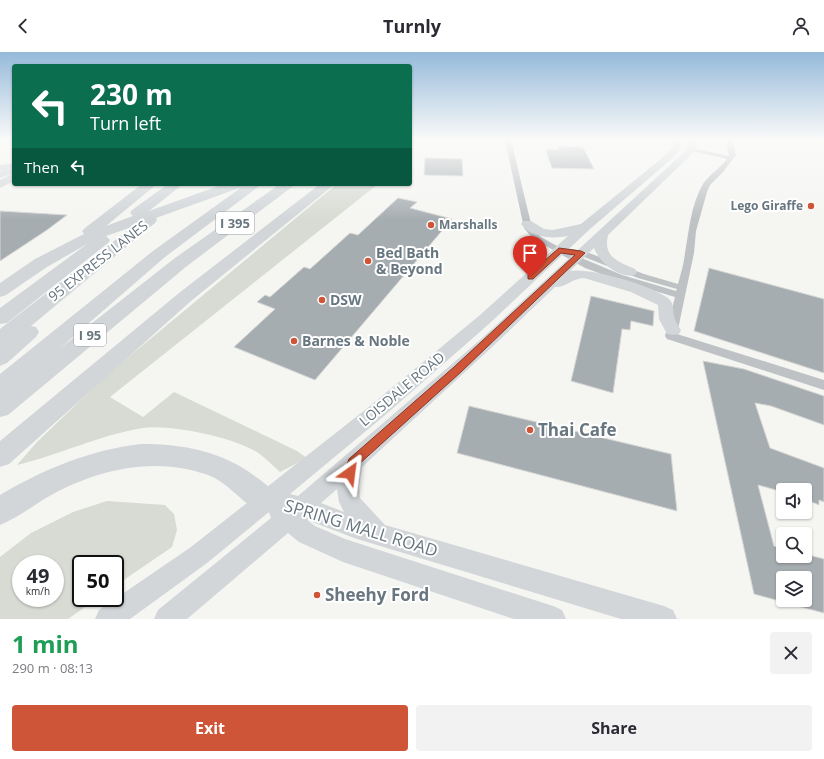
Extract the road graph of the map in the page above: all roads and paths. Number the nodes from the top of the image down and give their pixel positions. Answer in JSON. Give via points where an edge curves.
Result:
{"nodes":[{"id":1,"x":11,"y":166,"type":"edge"},
{"id":2,"x":514,"y":166,"type":"edge"},
{"id":3,"x":657,"y":166,"type":"edge"},
{"id":4,"x":672,"y":166,"type":"edge"},
{"id":5,"x":724,"y":166,"type":"edge"},
{"id":6,"x":0,"y":168,"type":"edge"},
{"id":7,"x":12,"y":171,"type":"edge"},
{"id":8,"x":0,"y":176,"type":"edge"},
{"id":9,"x":12,"y":177,"type":"edge"},
{"id":10,"x":0,"y":185,"type":"edge"},
{"id":11,"x":147,"y":186,"type":"edge"},
{"id":12,"x":173,"y":186,"type":"edge"},
{"id":13,"x":194,"y":186,"type":"edge"},
{"id":14,"x":232,"y":186,"type":"edge"},
{"id":15,"x":252,"y":186,"type":"edge"},
{"id":16,"x":268,"y":186,"type":"edge"},
{"id":17,"x":286,"y":186,"type":"edge"},
{"id":18,"x":325,"y":186,"type":"edge"},
{"id":19,"x":154,"y":217,"type":"junction"},
{"id":20,"x":527,"y":224,"type":"junction"},
{"id":21,"x":586,"y":226,"type":"junction"},
{"id":22,"x":602,"y":233,"type":"junction"},
{"id":23,"x":571,"y":255,"type":"junction"},
{"id":24,"x":181,"y":262,"type":"junction"},
{"id":25,"x":630,"y":272,"type":"junction"},
{"id":26,"x":0,"y":291,"type":"edge"},
{"id":27,"x":682,"y":292,"type":"junction"},
{"id":28,"x":534,"y":298,"type":"junction"},
{"id":29,"x":0,"y":306,"type":"edge"},
{"id":30,"x":0,"y":318,"type":"edge"},
{"id":31,"x":673,"y":330,"type":"junction"},
{"id":32,"x":0,"y":340,"type":"edge"},
{"id":33,"x":0,"y":358,"type":"edge"},
{"id":34,"x":824,"y":385,"type":"edge"},
{"id":35,"x":0,"y":387,"type":"edge"},
{"id":36,"x":0,"y":408,"type":"edge"},
{"id":37,"x":0,"y":456,"type":"edge"},
{"id":38,"x":353,"y":462,"type":"junction"},
{"id":39,"x":265,"y":501,"type":"junction"},
{"id":40,"x":0,"y":510,"type":"edge"},
{"id":41,"x":295,"y":514,"type":"junction"},
{"id":42,"x":380,"y":534,"type":"junction"},
{"id":43,"x":108,"y":619,"type":"edge"},
{"id":44,"x":167,"y":619,"type":"edge"},
{"id":45,"x":553,"y":619,"type":"edge"},
{"id":46,"x":664,"y":619,"type":"edge"}],
"edges":[{"from":1,"to":6,"type":"main road"},
{"from":2,"to":20,"type":"street"},
{"from":3,"to":21,"type":"main road","name":"LOISDALE ROAD"},
{"from":4,"to":22,"type":"main road","name":"LOISDALE ROAD"},
{"from":5,"to":27,"type":"street","via":[[703,192],[692,231]]},
{"from":7,"to":8,"type":"main road"},
{"from":9,"to":10,"type":"main road"},
{"from":11,"to":29,"type":"highway"},
{"from":12,"to":30,"type":"highway"},
{"from":13,"to":19,"type":"highway","name":"95 EXPRESS LANES"},
{"from":14,"to":26,"type":"highway","via":[[103,231],[66,248]]},
{"from":15,"to":35,"type":"highway","via":[[159,254]]},
{"from":16,"to":24,"type":"highway","number":"I 95"},
{"from":17,"to":24,"type":"highway","number":"I 395"},
{"from":18,"to":37,"type":"highway","via":[[127,345]]},
{"from":19,"to":32,"type":"highway","name":"95 EXPRESS LANES"},
{"from":19,"to":33,"type":"highway","via":[[102,268]]},
{"from":20,"to":21,"type":"main road","via":[[542,233],[556,235]]},
{"from":20,"to":23,"type":"street","via":[[536,239]]},
{"from":21,"to":23,"type":"main road","name":"LOISDALE ROAD"},
{"from":22,"to":23,"type":"main road","name":"LOISDALE ROAD"},
{"from":22,"to":25,"type":"main road","via":[[599,244],[602,254],[613,264]]},
{"from":23,"to":25,"type":"street"},
{"from":23,"to":27,"type":"street","via":[[628,281]]},
{"from":23,"to":28,"type":"main road","name":"LOISDALE ROAD"},
{"from":23,"to":39,"type":"main road","name":"LOISDALE ROAD","via":[[471,330]]},
{"from":24,"to":36,"type":"highway","number":"I 95"},
{"from":25,"to":27,"type":"street"},
{"from":27,"to":31,"type":"street"},
{"from":28,"to":31,"type":"main road","via":[[572,275],[586,274],[660,298],[665,303],[667,319]]},
{"from":28,"to":38,"type":"main road","name":"LOISDALE ROAD","via":[[458,370]]},
{"from":31,"to":34,"type":"street","via":[[671,336]]},
{"from":38,"to":41,"type":"main road","name":"LOISDALE ROAD"},
{"from":38,"to":42,"type":"main road","via":[[348,484],[349,501],[355,511]]},
{"from":39,"to":40,"type":"highway","via":[[243,483],[203,462],[176,455],[139,454],[76,470],[50,481]]},
{"from":39,"to":41,"type":"main road","name":"SPRING MALL ROAD"},
{"from":39,"to":43,"type":"main road","name":"LOISDALE ROAD","via":[[199,555]]},
{"from":41,"to":42,"type":"main road","name":"SPRING MALL ROAD"},
{"from":41,"to":44,"type":"main road","name":"LOISDALE ROAD"},
{"from":41,"to":45,"type":"main road","name":"SPRING MALL ROAD","via":[[307,534],[343,550]]},
{"from":42,"to":46,"type":"main road","name":"SPRING MALL ROAD"}]}
